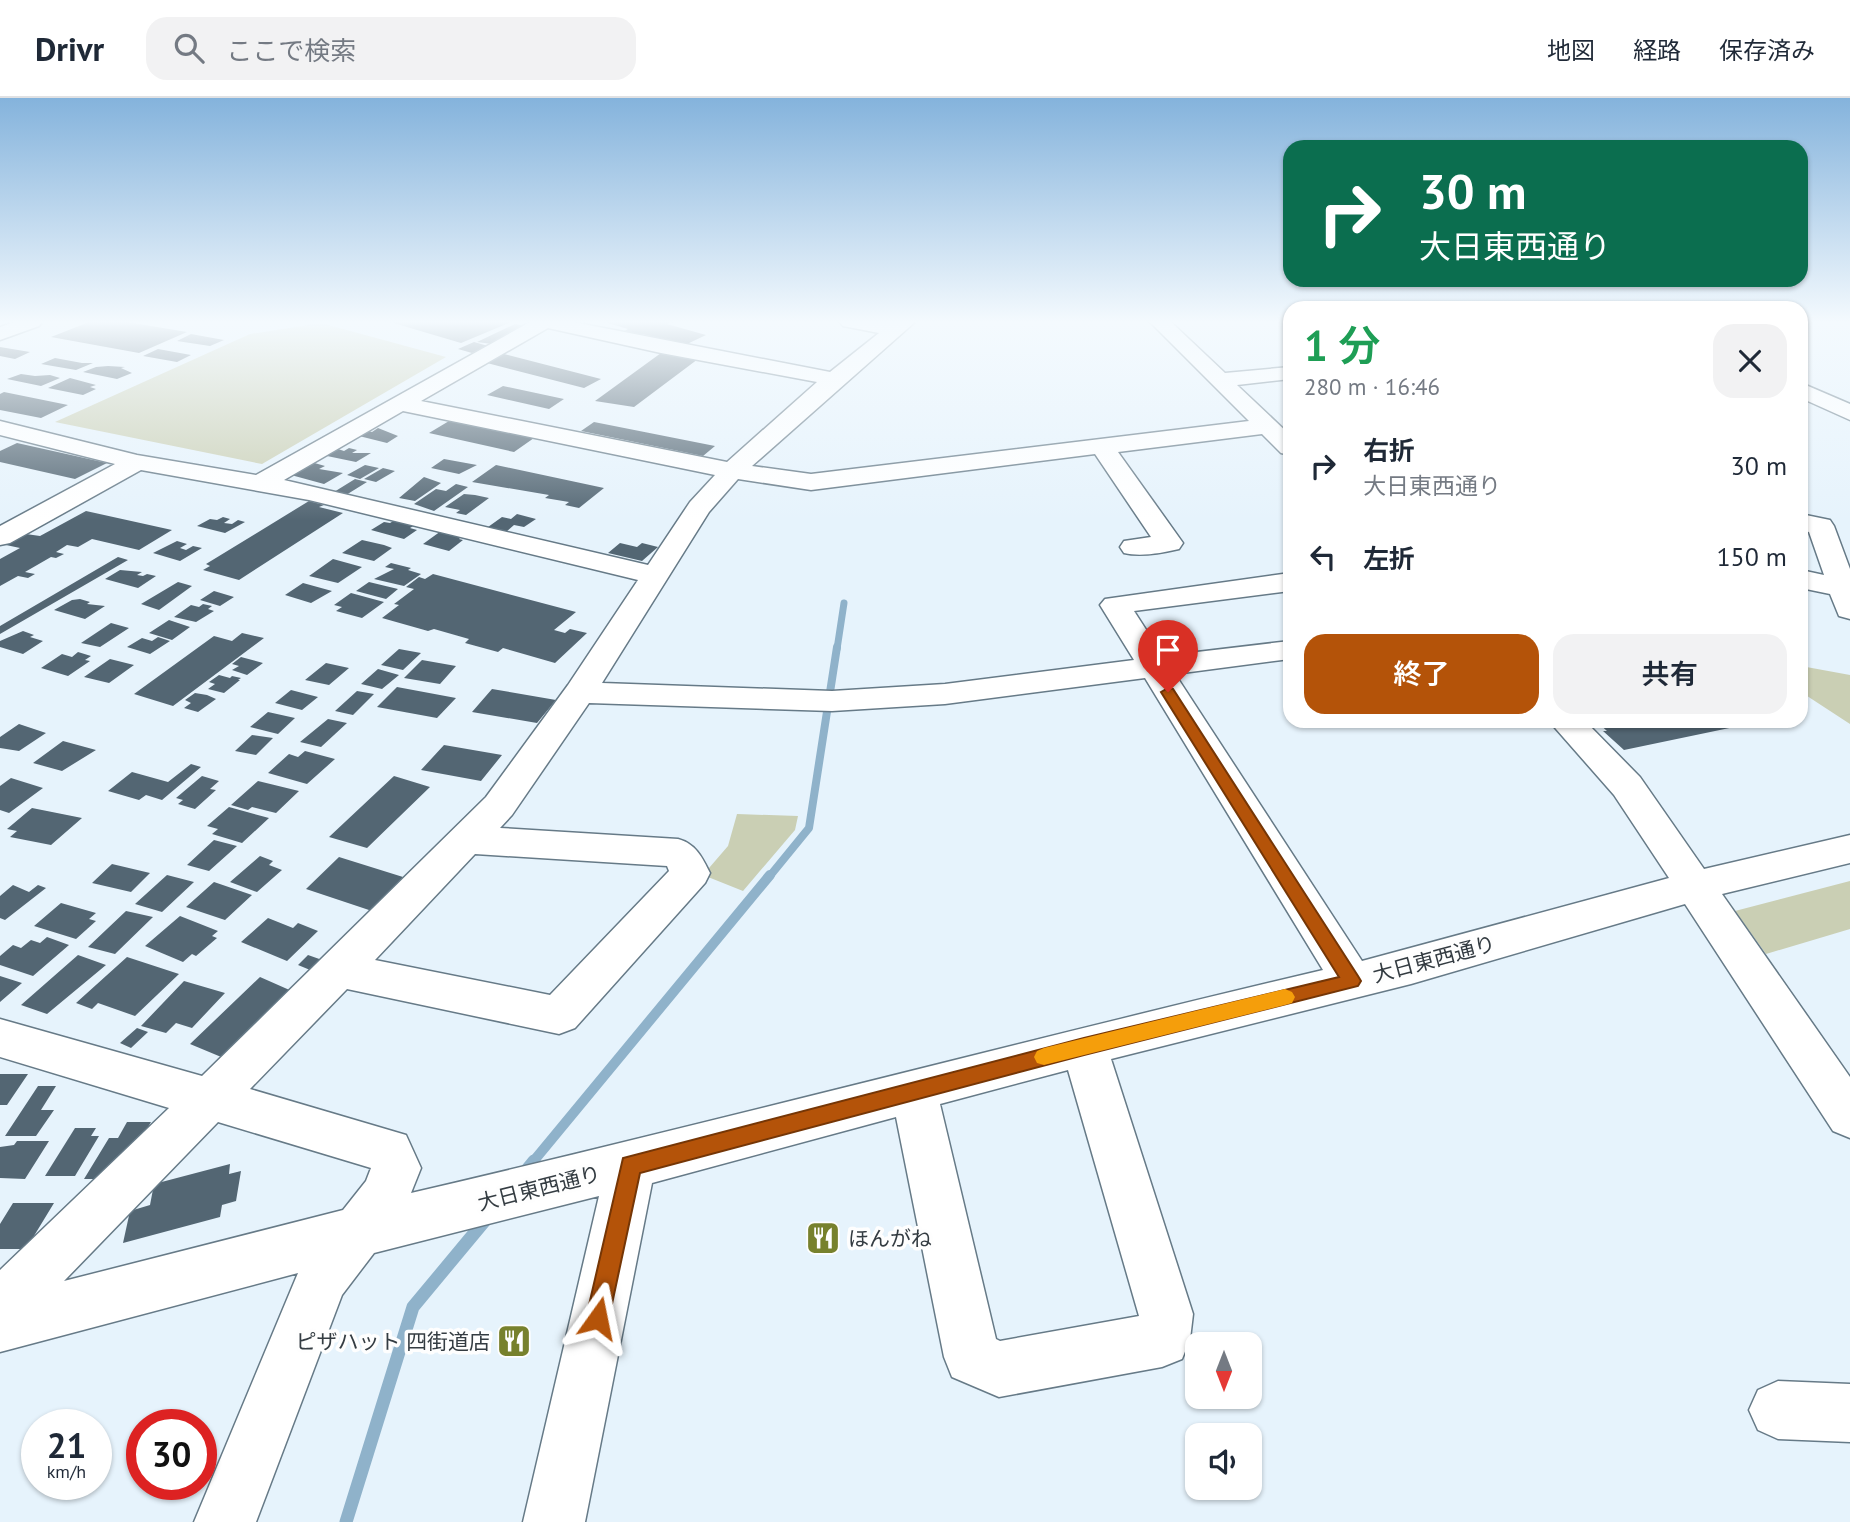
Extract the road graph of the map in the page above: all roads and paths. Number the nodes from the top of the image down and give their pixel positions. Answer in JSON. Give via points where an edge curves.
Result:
{"nodes":[{"id":1,"x":428,"y":388,"type":"edge"},
{"id":2,"x":824,"y":388,"type":"edge"},
{"id":3,"x":1230,"y":388,"type":"edge"},
{"id":4,"x":1808,"y":393,"type":"edge"},
{"id":5,"x":400,"y":404,"type":"junction"},
{"id":6,"x":1850,"y":413,"type":"edge"},
{"id":7,"x":1269,"y":426,"type":"junction"},
{"id":8,"x":0,"y":428,"type":"edge"},
{"id":9,"x":1283,"y":441,"type":"edge"},
{"id":10,"x":1101,"y":447,"type":"junction"},
{"id":11,"x":137,"y":462,"type":"junction"},
{"id":12,"x":732,"y":471,"type":"junction"},
{"id":13,"x":261,"y":483,"type":"junction"},
{"id":14,"x":1808,"y":523,"type":"edge"},
{"id":15,"x":0,"y":537,"type":"edge"},
{"id":16,"x":1134,"y":547,"type":"dead end"},
{"id":17,"x":655,"y":575,"type":"junction"},
{"id":18,"x":1808,"y":582,"type":"edge"},
{"id":19,"x":1283,"y":583,"type":"edge"},
{"id":20,"x":1847,"y":596,"type":"edge"},
{"id":21,"x":1283,"y":651,"type":"edge"},
{"id":22,"x":1153,"y":669,"type":"junction"},
{"id":23,"x":580,"y":692,"type":"junction"},
{"id":24,"x":1573,"y":728,"type":"edge"},
{"id":25,"x":467,"y":840,"type":"junction"},
{"id":26,"x":1850,"y":849,"type":"edge"},
{"id":27,"x":1695,"y":886,"type":"junction"},
{"id":28,"x":338,"y":971,"type":"junction"},
{"id":29,"x":1352,"y":981,"type":"junction"},
{"id":30,"x":0,"y":1038,"type":"edge"},
{"id":31,"x":1084,"y":1046,"type":"junction"},
{"id":32,"x":1838,"y":1079,"type":"edge"},
{"id":33,"x":914,"y":1092,"type":"junction"},
{"id":34,"x":208,"y":1098,"type":"junction"},
{"id":35,"x":1850,"y":1116,"type":"edge"},
{"id":36,"x":631,"y":1166,"type":"junction"},
{"id":37,"x":355,"y":1232,"type":"junction"},
{"id":38,"x":0,"y":1308,"type":"edge"},
{"id":39,"x":0,"y":1325,"type":"edge"},
{"id":40,"x":1778,"y":1410,"type":"dead end"},
{"id":41,"x":1850,"y":1413,"type":"edge"},
{"id":42,"x":225,"y":1522,"type":"edge"},
{"id":43,"x":554,"y":1522,"type":"edge"}],
"edges":[{"from":1,"to":5,"type":"street"},
{"from":2,"to":12,"type":"street"},
{"from":3,"to":7,"type":"street"},
{"from":4,"to":6,"type":"street"},
{"from":5,"to":12,"type":"street"},
{"from":5,"to":13,"type":"street"},
{"from":7,"to":9,"type":"street"},
{"from":7,"to":10,"type":"street"},
{"from":8,"to":11,"type":"street"},
{"from":10,"to":12,"type":"street","via":[[811,482]]},
{"from":10,"to":16,"type":"street","via":[[1169,543]]},
{"from":11,"to":13,"type":"street"},
{"from":11,"to":15,"type":"street"},
{"from":12,"to":17,"type":"street","via":[[699,508]]},
{"from":13,"to":17,"type":"street"},
{"from":14,"to":20,"type":"street","via":[[1821,526]]},
{"from":17,"to":23,"type":"street"},
{"from":18,"to":20,"type":"street"},
{"from":19,"to":22,"type":"street","via":[[1115,606]]},
{"from":21,"to":22,"type":"street"},
{"from":22,"to":23,"type":"street","via":[[945,694],[832,701]]},
{"from":22,"to":29,"type":"street"},
{"from":23,"to":25,"type":"street","via":[[499,806]]},
{"from":24,"to":27,"type":"street","via":[[1627,786]]},
{"from":25,"to":28,"type":"street"},
{"from":25,"to":28,"type":"street","via":[[678,853],[691,873],[559,1015]]},
{"from":26,"to":27,"type":"street","name":"大日東西通り"},
{"from":27,"to":29,"type":"street","name":"大日東西通り"},
{"from":27,"to":32,"type":"street"},
{"from":28,"to":34,"type":"street"},
{"from":29,"to":31,"type":"street","name":"大日東西通り"},
{"from":30,"to":34,"type":"street"},
{"from":31,"to":33,"type":"street","name":"大日東西通り"},
{"from":31,"to":33,"type":"street","via":[[1166,1314],[1161,1339],[999,1369],[972,1357]]},
{"from":32,"to":35,"type":"street"},
{"from":33,"to":36,"type":"street","name":"大日東西通り"},
{"from":34,"to":37,"type":"street","via":[[389,1151],[396,1168],[384,1198]]},
{"from":34,"to":38,"type":"street"},
{"from":36,"to":37,"type":"street","name":"大日東西通り"},
{"from":36,"to":43,"type":"street"},
{"from":37,"to":39,"type":"street","name":"大日東西通り"},
{"from":37,"to":42,"type":"street","via":[[322,1278]]},
{"from":40,"to":41,"type":"street"}]}
